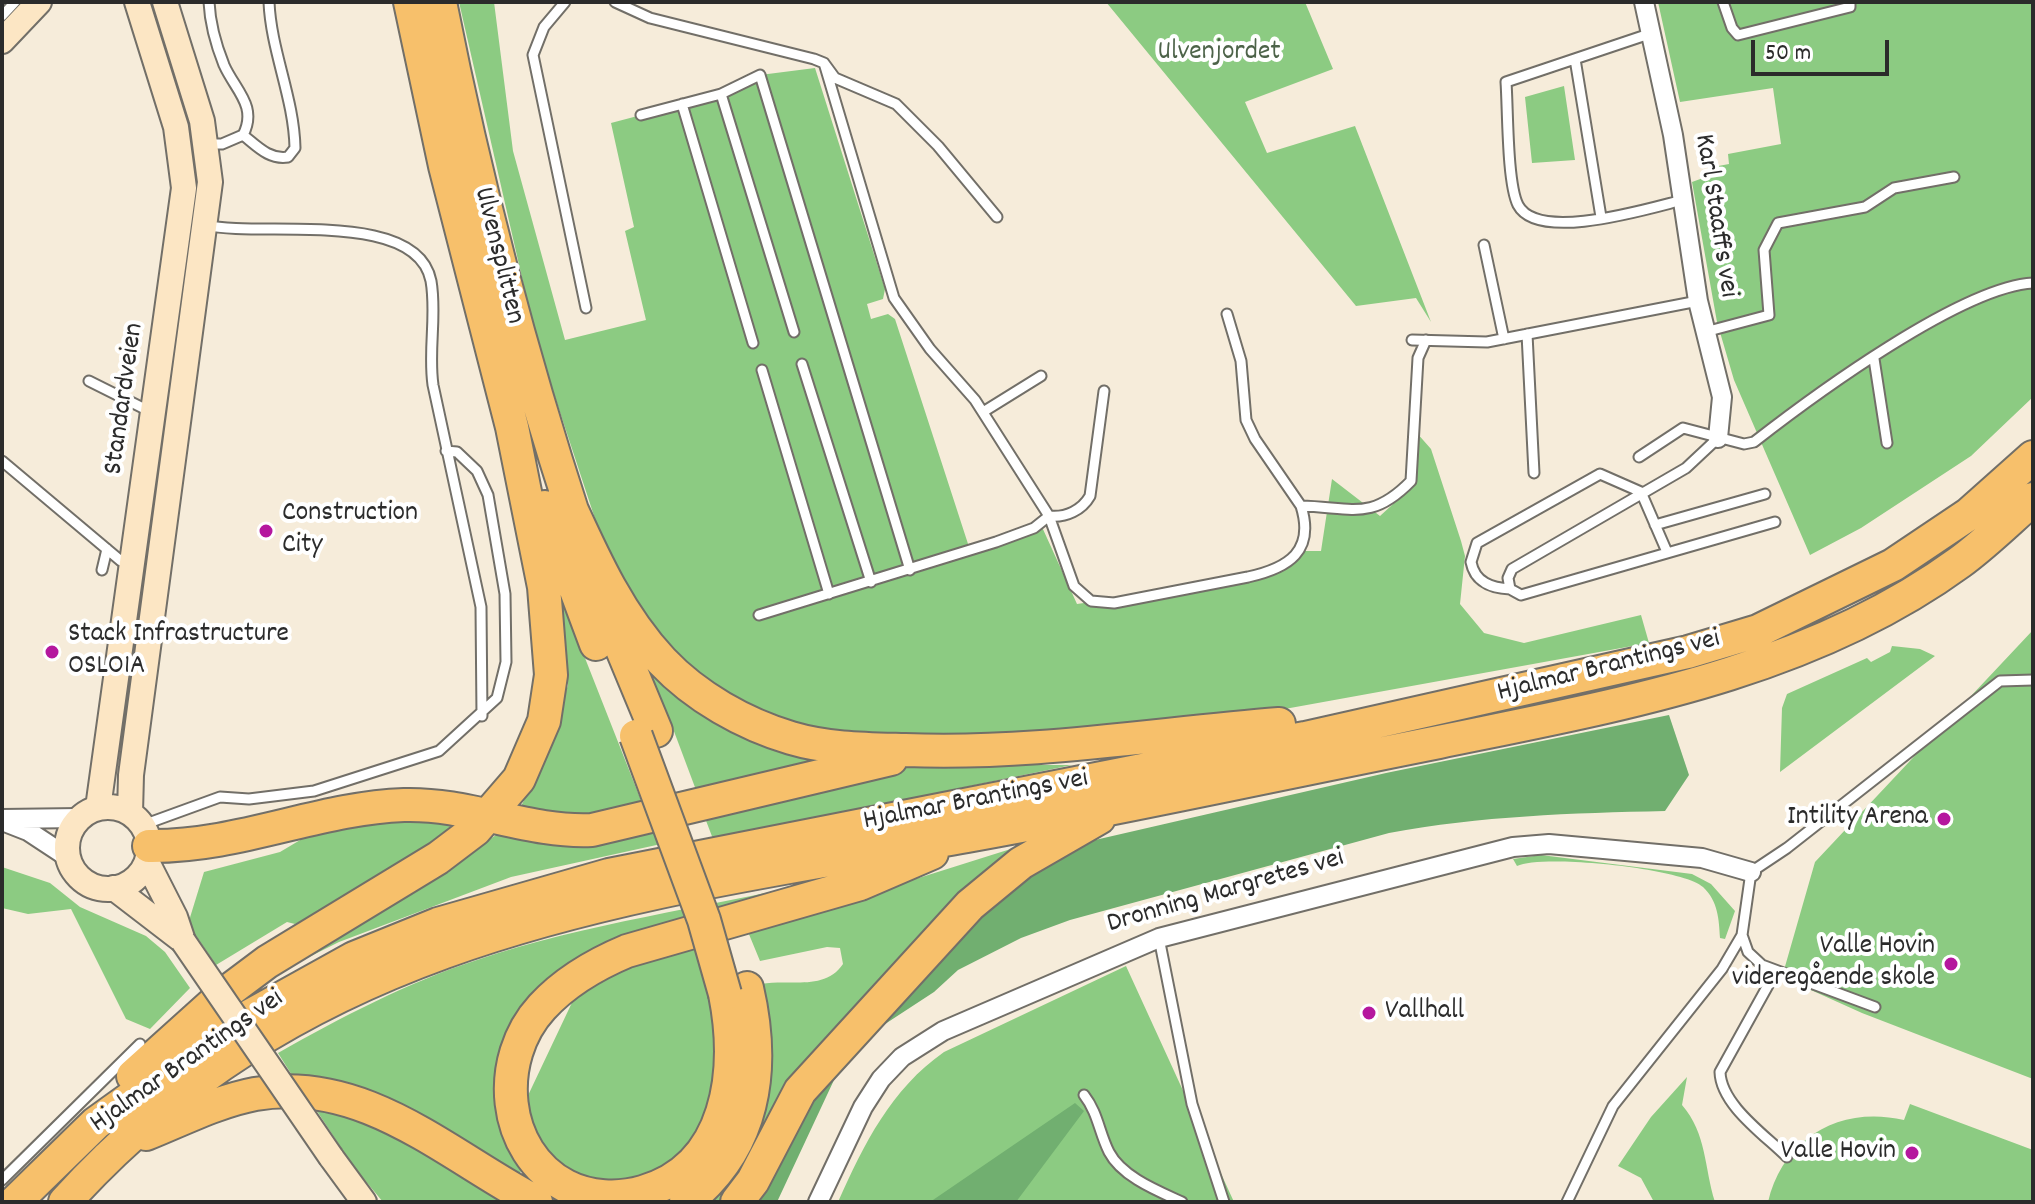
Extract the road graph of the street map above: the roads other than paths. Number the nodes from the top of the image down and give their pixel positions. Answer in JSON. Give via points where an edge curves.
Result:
{"nodes":[{"id":1,"x":15,"y":2,"type":"edge"},
{"id":2,"x":39,"y":2,"type":"edge"},
{"id":3,"x":137,"y":2,"type":"edge"},
{"id":4,"x":165,"y":2,"type":"edge"},
{"id":5,"x":209,"y":2,"type":"edge"},
{"id":6,"x":269,"y":2,"type":"edge"},
{"id":7,"x":410,"y":2,"type":"edge"},
{"id":8,"x":440,"y":2,"type":"edge"},
{"id":9,"x":565,"y":2,"type":"edge"},
{"id":10,"x":615,"y":2,"type":"edge"},
{"id":11,"x":1644,"y":2,"type":"edge"},
{"id":12,"x":1723,"y":2,"type":"edge"},
{"id":13,"x":1850,"y":2,"type":"edge"},
{"id":14,"x":2,"y":16,"type":"edge"},
{"id":15,"x":1652,"y":33,"type":"junction"},
{"id":16,"x":2,"y":41,"type":"edge"},
{"id":17,"x":1575,"y":59,"type":"junction"},
{"id":18,"x":824,"y":63,"type":"junction"},
{"id":19,"x":721,"y":94,"type":"junction"},
{"id":20,"x":682,"y":104,"type":"junction"},
{"id":21,"x":641,"y":115,"type":"dead end"},
{"id":22,"x":243,"y":135,"type":"junction"},
{"id":23,"x":207,"y":144,"type":"junction"},
{"id":24,"x":1954,"y":177,"type":"dead end"},
{"id":25,"x":1683,"y":200,"type":"junction"},
{"id":26,"x":997,"y":217,"type":"dead end"},
{"id":27,"x":1601,"y":217,"type":"junction"},
{"id":28,"x":206,"y":225,"type":"junction"},
{"id":29,"x":1484,"y":245,"type":"dead end"},
{"id":30,"x":2033,"y":283,"type":"edge"},
{"id":31,"x":1698,"y":301,"type":"junction"},
{"id":32,"x":586,"y":308,"type":"dead end"},
{"id":33,"x":1227,"y":314,"type":"dead end"},
{"id":34,"x":794,"y":332,"type":"dead end"},
{"id":35,"x":1705,"y":332,"type":"junction"},
{"id":36,"x":1527,"y":334,"type":"junction"},
{"id":37,"x":1504,"y":339,"type":"junction"},
{"id":38,"x":1412,"y":340,"type":"dead end"},
{"id":39,"x":1426,"y":340,"type":"junction"},
{"id":40,"x":753,"y":343,"type":"dead end"},
{"id":41,"x":1874,"y":359,"type":"junction"},
{"id":42,"x":802,"y":364,"type":"dead end"},
{"id":43,"x":762,"y":370,"type":"dead end"},
{"id":44,"x":1041,"y":376,"type":"dead end"},
{"id":45,"x":89,"y":381,"type":"dead end"},
{"id":46,"x":1104,"y":391,"type":"dead end"},
{"id":47,"x":983,"y":412,"type":"junction"},
{"id":48,"x":154,"y":414,"type":"junction"},
{"id":49,"x":512,"y":427,"type":"junction"},
{"id":50,"x":1718,"y":438,"type":"junction"},
{"id":51,"x":1887,"y":443,"type":"dead end"},
{"id":52,"x":446,"y":451,"type":"junction"},
{"id":53,"x":1639,"y":457,"type":"dead end"},
{"id":54,"x":2033,"y":457,"type":"edge"},
{"id":55,"x":2,"y":461,"type":"edge"},
{"id":56,"x":1534,"y":473,"type":"dead end"},
{"id":57,"x":1641,"y":492,"type":"junction"},
{"id":58,"x":1765,"y":494,"type":"dead end"},
{"id":59,"x":2033,"y":499,"type":"edge"},
{"id":60,"x":570,"y":506,"type":"junction"},
{"id":61,"x":1301,"y":506,"type":"junction"},
{"id":62,"x":1049,"y":516,"type":"junction"},
{"id":63,"x":1775,"y":522,"type":"dead end"},
{"id":64,"x":1655,"y":525,"type":"junction"},
{"id":65,"x":2033,"y":528,"type":"edge"},
{"id":66,"x":107,"y":549,"type":"junction"},
{"id":67,"x":1667,"y":552,"type":"junction"},
{"id":68,"x":1965,"y":558,"type":"junction"},
{"id":69,"x":133,"y":566,"type":"junction"},
{"id":70,"x":102,"y":570,"type":"dead end"},
{"id":71,"x":910,"y":570,"type":"junction"},
{"id":72,"x":871,"y":582,"type":"junction"},
{"id":73,"x":1510,"y":589,"type":"junction"},
{"id":74,"x":829,"y":594,"type":"junction"},
{"id":75,"x":759,"y":615,"type":"dead end"},
{"id":76,"x":2033,"y":680,"type":"edge"},
{"id":77,"x":1402,"y":714,"type":"junction"},
{"id":78,"x":482,"y":716,"type":"junction"},
{"id":79,"x":646,"y":734,"type":"junction"},
{"id":80,"x":921,"y":751,"type":"junction"},
{"id":81,"x":1123,"y":805,"type":"junction"},
{"id":82,"x":89,"y":813,"type":"junction"},
{"id":83,"x":491,"y":815,"type":"junction"},
{"id":84,"x":2,"y":820,"type":"edge"},
{"id":85,"x":967,"y":836,"type":"junction"},
{"id":86,"x":142,"y":837,"type":"junction"},
{"id":87,"x":69,"y":858,"type":"junction"},
{"id":88,"x":1751,"y":872,"type":"junction"},
{"id":89,"x":114,"y":888,"type":"junction"},
{"id":90,"x":1742,"y":935,"type":"junction"},
{"id":91,"x":1159,"y":938,"type":"junction"},
{"id":92,"x":183,"y":941,"type":"junction"},
{"id":93,"x":1776,"y":971,"type":"junction"},
{"id":94,"x":736,"y":991,"type":"junction"},
{"id":95,"x":1875,"y":1007,"type":"dead end"},
{"id":96,"x":140,"y":1044,"type":"dead end"},
{"id":97,"x":1084,"y":1095,"type":"dead end"},
{"id":98,"x":96,"y":1123,"type":"junction"},
{"id":99,"x":128,"y":1142,"type":"junction"},
{"id":100,"x":1787,"y":1157,"type":"dead end"},
{"id":101,"x":2,"y":1180,"type":"edge"},
{"id":102,"x":15,"y":1202,"type":"edge"},
{"id":103,"x":65,"y":1202,"type":"edge"},
{"id":104,"x":364,"y":1202,"type":"edge"},
{"id":105,"x":536,"y":1202,"type":"edge"},
{"id":106,"x":686,"y":1202,"type":"edge"},
{"id":107,"x":737,"y":1202,"type":"edge"},
{"id":108,"x":818,"y":1202,"type":"edge"},
{"id":109,"x":1182,"y":1202,"type":"edge"},
{"id":110,"x":1224,"y":1202,"type":"edge"},
{"id":111,"x":1567,"y":1202,"type":"edge"}],
"edges":[{"from":1,"to":14,"type":"lane"},
{"from":2,"to":16,"type":"street"},
{"from":3,"to":48,"type":"street","name":"Standardveien","via":[[176,127],[184,172]]},
{"from":4,"to":23,"type":"street","name":"Standardveien"},
{"from":5,"to":22,"type":"lane","via":[[220,54],[249,110]]},
{"from":6,"to":22,"type":"lane","via":[[295,148],[279,158]]},
{"from":7,"to":49,"type":"highway","name":"Ulvensplitten","via":[[447,178]]},
{"from":8,"to":60,"type":"highway","name":"Ulvensplitten","via":[[500,269]]},
{"from":9,"to":32,"type":"lane","via":[[544,27],[533,55]]},
{"from":10,"to":18,"type":"lane","via":[[650,18]]},
{"from":11,"to":15,"type":"street","name":"Karl Staaffs vei"},
{"from":12,"to":13,"type":"lane","via":[[1738,35],[1825,15],[1850,7]]},
{"from":15,"to":17,"type":"lane"},
{"from":15,"to":25,"type":"street","name":"Karl Staaffs vei"},
{"from":17,"to":27,"type":"lane"},
{"from":17,"to":27,"type":"lane","via":[[1506,82],[1516,195],[1526,214],[1544,223]]},
{"from":18,"to":26,"type":"lane","via":[[835,78],[896,104],[909,115]]},
{"from":18,"to":47,"type":"lane","via":[[894,298]]},
{"from":19,"to":20,"type":"lane"},
{"from":19,"to":34,"type":"lane"},
{"from":19,"to":71,"type":"lane","via":[[760,75]]},
{"from":20,"to":21,"type":"lane"},
{"from":20,"to":40,"type":"lane"},
{"from":22,"to":23,"type":"lane"},
{"from":23,"to":28,"type":"street","name":"Standardveien"},
{"from":24,"to":35,"type":"lane","via":[[1894,188],[1865,207],[1778,223],[1764,250],[1769,315]]},
{"from":25,"to":27,"type":"lane"},
{"from":25,"to":31,"type":"street","name":"Karl Staaffs vei"},
{"from":28,"to":52,"type":"lane","via":[[373,235],[420,258],[431,279],[431,370]]},
{"from":28,"to":86,"type":"street","name":"Standardveien","via":[[131,775]]},
{"from":29,"to":37,"type":"lane"},
{"from":30,"to":41,"type":"lane","via":[[2011,285],[1947,314]]},
{"from":31,"to":35,"type":"street","name":"Karl Staaffs vei"},
{"from":31,"to":36,"type":"lane"},
{"from":33,"to":61,"type":"lane","via":[[1241,361],[1246,420]]},
{"from":35,"to":50,"type":"street","name":"Karl Staaffs vei","via":[[1722,397]]},
{"from":36,"to":37,"type":"lane"},
{"from":36,"to":56,"type":"lane"},
{"from":37,"to":39,"type":"lane"},
{"from":38,"to":39,"type":"lane"},
{"from":39,"to":61,"type":"lane","via":[[1418,358],[1411,481],[1368,510]]},
{"from":41,"to":50,"type":"lane","via":[[1754,442]]},
{"from":41,"to":51,"type":"lane"},
{"from":42,"to":72,"type":"lane"},
{"from":43,"to":74,"type":"lane"},
{"from":44,"to":47,"type":"lane"},
{"from":45,"to":48,"type":"lane"},
{"from":46,"to":62,"type":"lane","via":[[1090,496],[1073,512]]},
{"from":47,"to":62,"type":"lane"},
{"from":48,"to":69,"type":"street","name":"Standardveien"},
{"from":49,"to":79,"type":"highway","via":[[582,611]]},
{"from":49,"to":83,"type":"highway","via":[[548,613],[550,690],[530,758]]},
{"from":50,"to":53,"type":"lane","via":[[1683,428]]},
{"from":50,"to":57,"type":"lane","via":[[1686,468]]},
{"from":52,"to":78,"type":"lane","via":[[481,607]]},
{"from":52,"to":78,"type":"lane","via":[[457,452],[477,471],[488,495],[505,594],[506,662],[497,698]]},
{"from":54,"to":77,"type":"highway","name":"Hjalmar Brantings vei","via":[[1983,501],[1893,565],[1758,631],[1576,680]]},
{"from":55,"to":66,"type":"lane"},
{"from":57,"to":64,"type":"lane"},
{"from":57,"to":73,"type":"lane","via":[[1512,569]]},
{"from":57,"to":73,"type":"lane","via":[[1600,474],[1477,543],[1471,562],[1479,580]]},
{"from":58,"to":64,"type":"lane"},
{"from":59,"to":68,"type":"highway"},
{"from":60,"to":79,"type":"highway"},
{"from":60,"to":80,"type":"highway","via":[[601,572],[642,638],[708,698],[737,717],[792,738],[841,747]]},
{"from":61,"to":62,"type":"lane","via":[[1304,541],[1281,567],[1106,604],[1078,592]]},
{"from":62,"to":71,"type":"lane","via":[[1034,528]]},
{"from":63,"to":67,"type":"lane"},
{"from":64,"to":67,"type":"lane"},
{"from":65,"to":68,"type":"highway"},
{"from":66,"to":69,"type":"lane"},
{"from":66,"to":70,"type":"lane"},
{"from":67,"to":73,"type":"lane","via":[[1521,595]]},
{"from":68,"to":81,"type":"highway","name":"Hjalmar Brantings vei","via":[[1867,618],[1764,663],[1697,684],[1617,705]]},
{"from":69,"to":82,"type":"street","name":"Standardveien"},
{"from":71,"to":72,"type":"lane"},
{"from":72,"to":74,"type":"lane"},
{"from":74,"to":75,"type":"lane"},
{"from":76,"to":88,"type":"lane","via":[[2000,681]]},
{"from":77,"to":80,"type":"highway","via":[[1090,745]]},
{"from":77,"to":98,"type":"highway","name":"Hjalmar Brantings vei","via":[[609,875],[476,911],[354,958],[273,1001]]},
{"from":78,"to":86,"type":"lane","via":[[439,751],[314,791],[220,797]]},
{"from":79,"to":94,"type":"highway","via":[[723,911]]},
{"from":80,"to":83,"type":"highway","via":[[592,830],[557,831]]},
{"from":81,"to":85,"type":"highway","name":"Hjalmar Brantings vei"},
{"from":81,"to":107,"type":"highway","via":[[1030,857],[970,905],[807,1081]]},
{"from":82,"to":84,"type":"street"},
{"from":82,"to":86,"type":"street","via":[[116,807]]},
{"from":82,"to":87,"type":"street","via":[[69,836]]},
{"from":83,"to":86,"type":"highway","via":[[402,805],[224,841]]},
{"from":83,"to":98,"type":"highway","via":[[438,858],[307,936],[223,995],[142,1065]]},
{"from":84,"to":87,"type":"street"},
{"from":85,"to":94,"type":"highway","via":[[860,884],[627,951],[559,991],[524,1033],[510,1081],[517,1129],[544,1172],[568,1187],[605,1197],[652,1189],[688,1170],[716,1133],[730,1082]]},
{"from":85,"to":99,"type":"highway","name":"Hjalmar Brantings vei","via":[[630,898],[447,948],[281,1027],[201,1079]]},
{"from":86,"to":89,"type":"street","via":[[134,879]]},
{"from":86,"to":92,"type":"street"},
{"from":87,"to":89,"type":"street","via":[[88,883]]},
{"from":88,"to":90,"type":"lane"},
{"from":88,"to":91,"type":"street","name":"Dronning Margretes vei","via":[[1702,858],[1549,844],[1513,847]]},
{"from":89,"to":92,"type":"street"},
{"from":90,"to":93,"type":"lane","via":[[1748,952]]},
{"from":90,"to":111,"type":"lane","via":[[1722,969],[1613,1106]]},
{"from":91,"to":108,"type":"street","name":"Dronning Margretes vei","via":[[943,1031],[908,1052],[873,1090]]},
{"from":91,"to":110,"type":"lane","via":[[1192,1104]]},
{"from":92,"to":104,"type":"street","bridge":true},
{"from":93,"to":95,"type":"lane"},
{"from":93,"to":100,"type":"lane","via":[[1720,1072],[1720,1083]]},
{"from":94,"to":106,"type":"highway","via":[[755,1034],[746,1122],[723,1168]]},
{"from":96,"to":101,"type":"lane"},
{"from":97,"to":109,"type":"lane","via":[[1097,1112],[1110,1155],[1132,1176]]},
{"from":98,"to":102,"type":"highway","name":"Hjalmar Brantings vei"},
{"from":99,"to":103,"type":"highway","name":"Hjalmar Brantings vei"},
{"from":99,"to":105,"type":"highway","via":[[252,1095],[335,1095],[382,1111]]}]}
